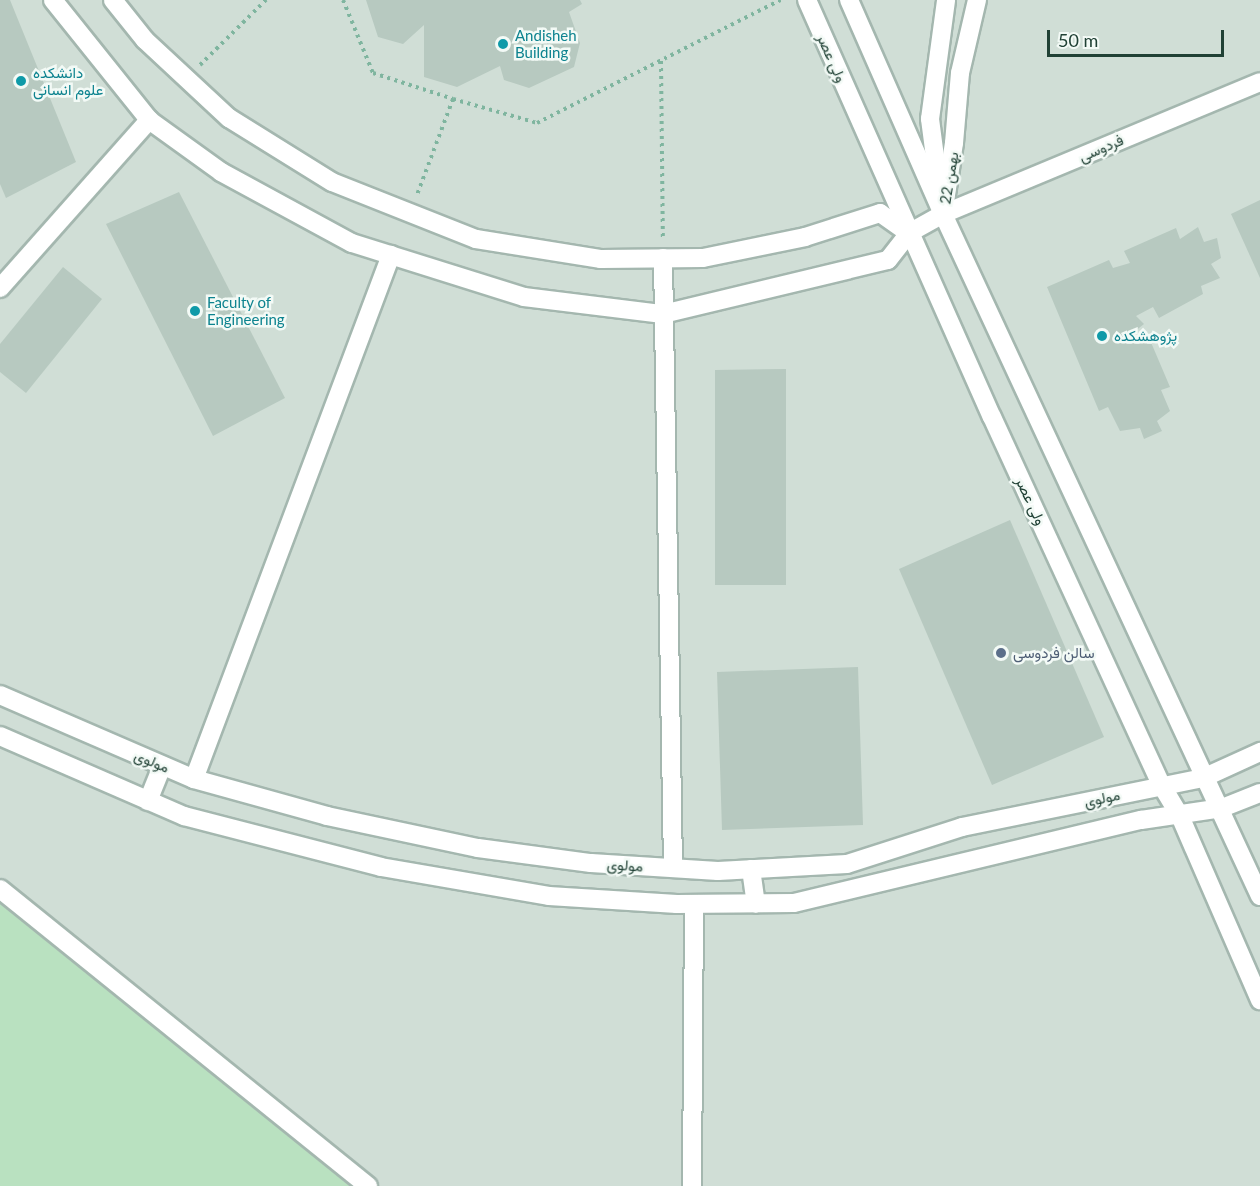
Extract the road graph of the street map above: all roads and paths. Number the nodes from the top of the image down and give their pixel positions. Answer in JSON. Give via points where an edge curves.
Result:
{"nodes":[{"id":1,"x":53,"y":0,"type":"edge"},
{"id":2,"x":113,"y":0,"type":"edge"},
{"id":3,"x":266,"y":0,"type":"edge"},
{"id":4,"x":343,"y":0,"type":"edge"},
{"id":5,"x":781,"y":0,"type":"edge"},
{"id":6,"x":807,"y":0,"type":"edge"},
{"id":7,"x":849,"y":0,"type":"edge"},
{"id":8,"x":946,"y":0,"type":"edge"},
{"id":9,"x":977,"y":0,"type":"edge"},
{"id":10,"x":661,"y":61,"type":"junction"},
{"id":11,"x":186,"y":78,"type":"junction"},
{"id":12,"x":1260,"y":82,"type":"edge"},
{"id":13,"x":453,"y":99,"type":"junction"},
{"id":14,"x":149,"y":120,"type":"junction"},
{"id":15,"x":410,"y":213,"type":"junction"},
{"id":16,"x":943,"y":214,"type":"junction"},
{"id":17,"x":909,"y":233,"type":"junction"},
{"id":18,"x":391,"y":255,"type":"junction"},
{"id":19,"x":663,"y":258,"type":"junction"},
{"id":20,"x":0,"y":288,"type":"edge"},
{"id":21,"x":663,"y":314,"type":"junction"},
{"id":22,"x":0,"y":695,"type":"edge"},
{"id":23,"x":0,"y":736,"type":"edge"},
{"id":24,"x":1260,"y":752,"type":"edge"},
{"id":25,"x":162,"y":766,"type":"junction"},
{"id":26,"x":1203,"y":778,"type":"junction"},
{"id":27,"x":194,"y":779,"type":"junction"},
{"id":28,"x":1162,"y":786,"type":"junction"},
{"id":29,"x":1260,"y":793,"type":"edge"},
{"id":30,"x":148,"y":801,"type":"junction"},
{"id":31,"x":1222,"y":808,"type":"junction"},
{"id":32,"x":1180,"y":816,"type":"junction"},
{"id":33,"x":818,"y":865,"type":"junction"},
{"id":34,"x":673,"y":868,"type":"junction"},
{"id":35,"x":751,"y":869,"type":"junction"},
{"id":36,"x":0,"y":889,"type":"edge"},
{"id":37,"x":1260,"y":896,"type":"edge"},
{"id":38,"x":823,"y":897,"type":"junction"},
{"id":39,"x":694,"y":904,"type":"junction"},
{"id":40,"x":756,"y":904,"type":"junction"},
{"id":41,"x":1260,"y":1000,"type":"edge"},
{"id":42,"x":368,"y":1186,"type":"edge"},
{"id":43,"x":692,"y":1186,"type":"edge"}],
"edges":[{"from":1,"to":14,"type":"street"},
{"from":2,"to":11,"type":"street","via":[[146,40]]},
{"from":3,"to":11,"type":"path"},
{"from":4,"to":13,"type":"path","via":[[373,73]]},
{"from":5,"to":10,"type":"path"},
{"from":6,"to":17,"type":"street","name":"ولی عصر"},
{"from":7,"to":16,"type":"street"},
{"from":8,"to":16,"type":"street","name":"22 بهمن","via":[[930,119]]},
{"from":9,"to":16,"type":"street","name":"22 بهمن","via":[[960,73]]},
{"from":10,"to":13,"type":"path","via":[[537,123]]},
{"from":10,"to":19,"type":"path"},
{"from":11,"to":15,"type":"street","via":[[229,118],[332,182]]},
{"from":12,"to":16,"type":"street","name":"فردوسی"},
{"from":13,"to":15,"type":"path"},
{"from":14,"to":18,"type":"street","via":[[221,172],[352,243]]},
{"from":14,"to":20,"type":"street"},
{"from":15,"to":19,"type":"street","via":[[476,239],[601,259]]},
{"from":16,"to":17,"type":"street","name":"فردوسی"},
{"from":16,"to":26,"type":"street"},
{"from":17,"to":19,"type":"street","via":[[880,213],[805,237],[703,258]]},
{"from":17,"to":21,"type":"street","via":[[888,260]]},
{"from":17,"to":28,"type":"street","name":"ولی عصر"},
{"from":18,"to":21,"type":"street","via":[[524,297]]},
{"from":18,"to":27,"type":"street"},
{"from":19,"to":21,"type":"street"},
{"from":21,"to":34,"type":"street"},
{"from":22,"to":25,"type":"street","name":"مولوی"},
{"from":23,"to":30,"type":"street","name":"مولوی"},
{"from":24,"to":26,"type":"street","name":"مولوی"},
{"from":25,"to":27,"type":"street","name":"مولوی"},
{"from":25,"to":30,"type":"street"},
{"from":26,"to":28,"type":"street","name":"مولوی"},
{"from":26,"to":31,"type":"street"},
{"from":27,"to":34,"type":"street","name":"مولوی","via":[[327,816],[478,848]]},
{"from":28,"to":32,"type":"street","name":"ولی عصر"},
{"from":28,"to":33,"type":"street","name":"مولوی","via":[[962,827],[847,864]]},
{"from":29,"to":31,"type":"street","name":"مولوی"},
{"from":30,"to":39,"type":"street","name":"مولوی","via":[[184,816],[381,867],[549,896]]},
{"from":31,"to":32,"type":"street","name":"مولوی"},
{"from":31,"to":37,"type":"street"},
{"from":32,"to":38,"type":"street","name":"مولوی","via":[[1141,820]]},
{"from":32,"to":41,"type":"street","name":"ولی عصر"},
{"from":33,"to":35,"type":"street","name":"مولوی"},
{"from":33,"to":38,"type":"street"},
{"from":34,"to":35,"type":"street","name":"مولوی"},
{"from":35,"to":40,"type":"street"},
{"from":36,"to":42,"type":"street"},
{"from":38,"to":40,"type":"street","name":"مولوی"},
{"from":39,"to":40,"type":"street","name":"مولوی"},
{"from":39,"to":43,"type":"street"}]}
